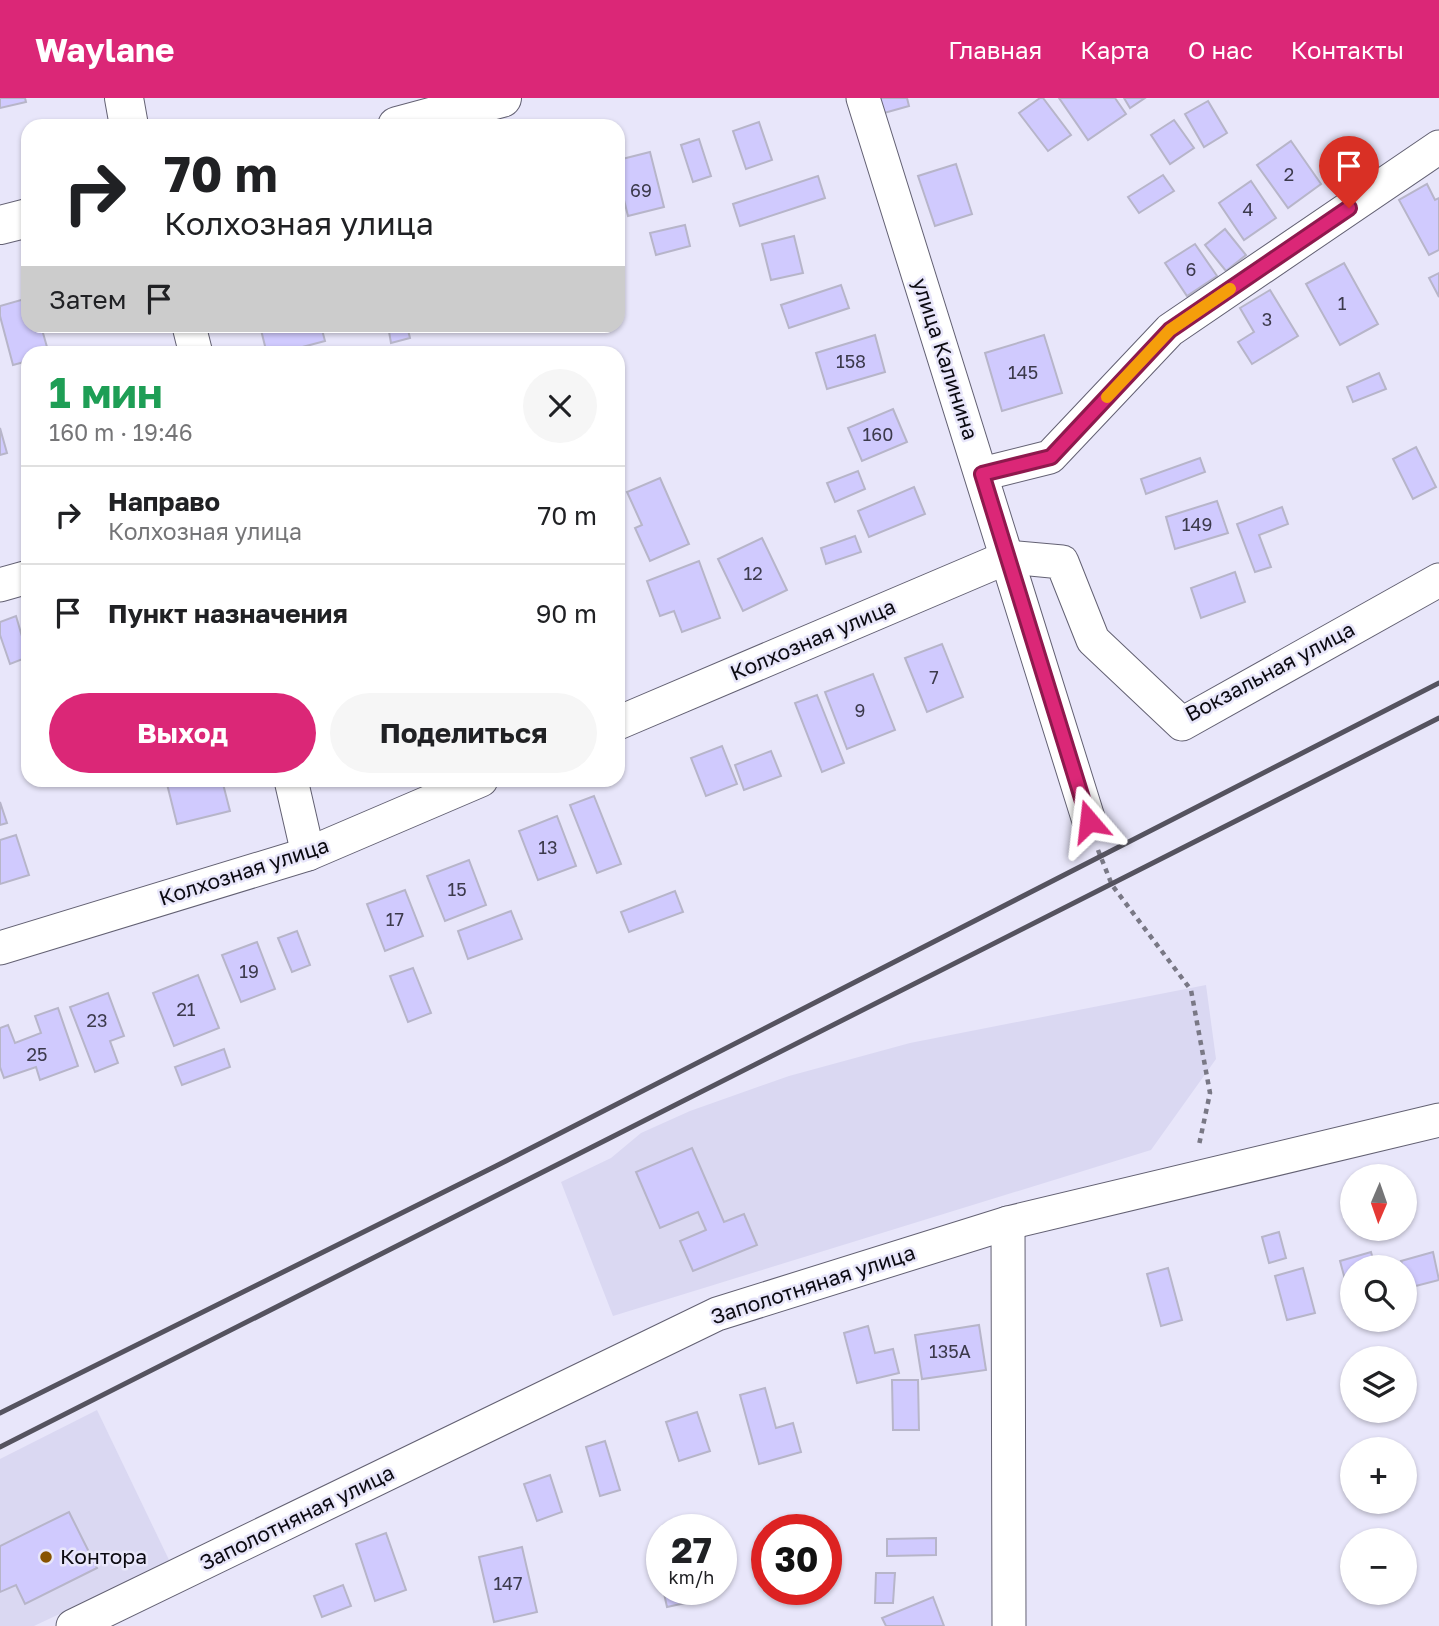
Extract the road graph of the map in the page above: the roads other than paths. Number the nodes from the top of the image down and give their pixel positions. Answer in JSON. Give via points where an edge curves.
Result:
{"nodes":[{"id":1,"x":124,"y":98,"type":"edge"},
{"id":2,"x":502,"y":98,"type":"edge"},
{"id":3,"x":863,"y":98,"type":"edge"},
{"id":4,"x":128,"y":119,"type":"edge"},
{"id":5,"x":423,"y":119,"type":"edge"},
{"id":6,"x":1439,"y":147,"type":"edge"},
{"id":7,"x":21,"y":220,"type":"edge"},
{"id":8,"x":0,"y":225,"type":"edge"},
{"id":9,"x":982,"y":474,"type":"junction"},
{"id":10,"x":1008,"y":557,"type":"junction"},
{"id":11,"x":21,"y":579,"type":"edge"},
{"id":12,"x":1439,"y":579,"type":"edge"},
{"id":13,"x":0,"y":586,"type":"edge"},
{"id":14,"x":625,"y":720,"type":"edge"},
{"id":15,"x":293,"y":787,"type":"edge"},
{"id":16,"x":465,"y":787,"type":"edge"},
{"id":17,"x":1089,"y":821,"type":"road end"},
{"id":18,"x":308,"y":854,"type":"junction"},
{"id":19,"x":0,"y":948,"type":"edge"},
{"id":20,"x":1439,"y":1120,"type":"edge"},
{"id":21,"x":1008,"y":1223,"type":"junction"},
{"id":22,"x":73,"y":1626,"type":"edge"},
{"id":23,"x":1009,"y":1626,"type":"edge"}],
"edges":[{"from":1,"to":4,"type":"street"},
{"from":2,"to":5,"type":"street"},
{"from":3,"to":9,"type":"street","name":"улица Калинина"},
{"from":6,"to":9,"type":"street","via":[[1170,330],[1051,457]]},
{"from":7,"to":8,"type":"street"},
{"from":9,"to":10,"type":"street","name":"улица Калинина"},
{"from":10,"to":12,"type":"street","name":"Вокзальная улица","via":[[1062,562],[1093,640],[1182,724]]},
{"from":10,"to":14,"type":"street","name":"Колхозная улица"},
{"from":10,"to":17,"type":"street","name":"улица Калинина"},
{"from":11,"to":13,"type":"street"},
{"from":15,"to":18,"type":"street"},
{"from":16,"to":18,"type":"street","name":"Колхозная улица"},
{"from":18,"to":19,"type":"street","name":"Колхозная улица"},
{"from":20,"to":21,"type":"street","name":"Заполотняная улица"},
{"from":21,"to":22,"type":"street","name":"Заполотняная улица","via":[[717,1314]]},
{"from":21,"to":23,"type":"street"}]}
